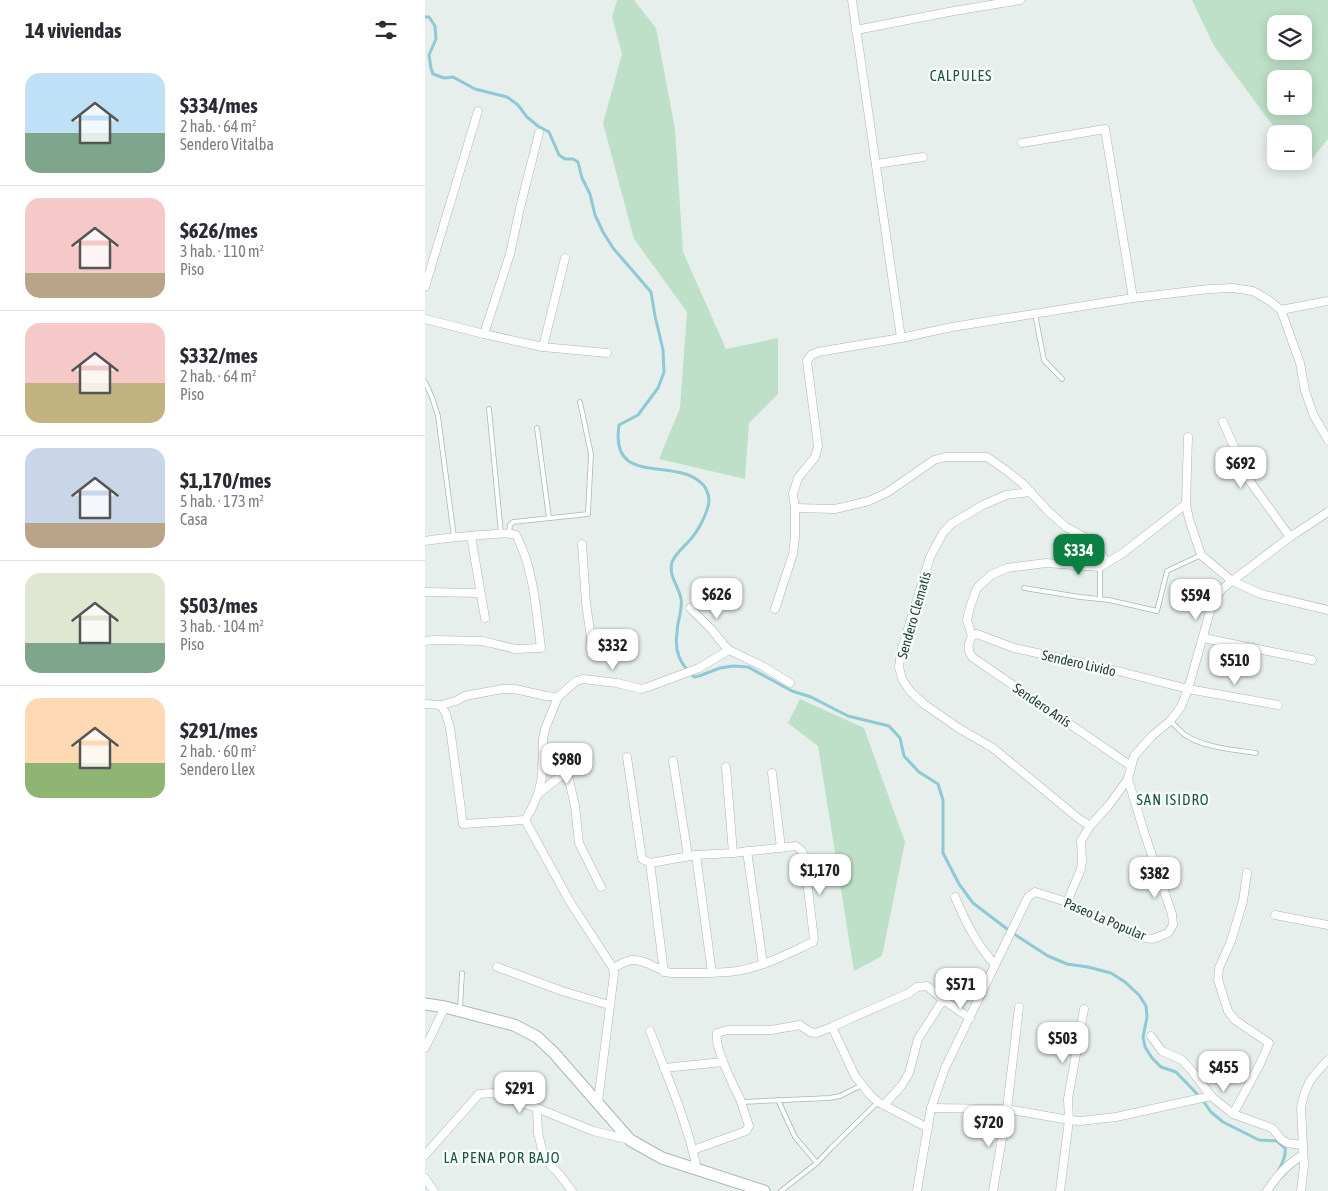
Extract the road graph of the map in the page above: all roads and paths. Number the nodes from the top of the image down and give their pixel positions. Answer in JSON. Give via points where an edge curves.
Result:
{"nodes":[{"id":1,"x":852,"y":0,"type":"edge"},
{"id":2,"x":1020,"y":0,"type":"edge"},
{"id":3,"x":856,"y":30,"type":"junction"},
{"id":4,"x":478,"y":111,"type":"dead end"},
{"id":5,"x":539,"y":133,"type":"dead end"},
{"id":6,"x":1022,"y":143,"type":"dead end"},
{"id":7,"x":923,"y":157,"type":"dead end"},
{"id":8,"x":876,"y":164,"type":"junction"},
{"id":9,"x":565,"y":258,"type":"dead end"},
{"id":10,"x":425,"y":287,"type":"edge"},
{"id":11,"x":1133,"y":298,"type":"junction"},
{"id":12,"x":1328,"y":301,"type":"edge"},
{"id":13,"x":1281,"y":310,"type":"junction"},
{"id":14,"x":1035,"y":314,"type":"junction"},
{"id":15,"x":425,"y":319,"type":"edge"},
{"id":16,"x":484,"y":334,"type":"junction"},
{"id":17,"x":901,"y":338,"type":"junction"},
{"id":18,"x":543,"y":347,"type":"junction"},
{"id":19,"x":607,"y":353,"type":"dead end"},
{"id":20,"x":1062,"y":379,"type":"dead end"},
{"id":21,"x":425,"y":382,"type":"edge"},
{"id":22,"x":579,"y":402,"type":"dead end"},
{"id":23,"x":489,"y":409,"type":"dead end"},
{"id":24,"x":1223,"y":422,"type":"dead end"},
{"id":25,"x":537,"y":428,"type":"dead end"},
{"id":26,"x":1188,"y":437,"type":"dead end"},
{"id":27,"x":1328,"y":440,"type":"edge"},
{"id":28,"x":1031,"y":492,"type":"junction"},
{"id":29,"x":1186,"y":504,"type":"junction"},
{"id":30,"x":795,"y":508,"type":"junction"},
{"id":31,"x":1328,"y":512,"type":"edge"},
{"id":32,"x":549,"y":518,"type":"junction"},
{"id":33,"x":505,"y":533,"type":"junction"},
{"id":34,"x":471,"y":536,"type":"junction"},
{"id":35,"x":454,"y":537,"type":"junction"},
{"id":36,"x":1290,"y":537,"type":"junction"},
{"id":37,"x":425,"y":541,"type":"edge"},
{"id":38,"x":582,"y":544,"type":"dead end"},
{"id":39,"x":1201,"y":555,"type":"junction"},
{"id":40,"x":1107,"y":563,"type":"junction"},
{"id":41,"x":1100,"y":567,"type":"junction"},
{"id":42,"x":1232,"y":581,"type":"junction"},
{"id":43,"x":1024,"y":588,"type":"dead end"},
{"id":44,"x":425,"y":592,"type":"edge"},
{"id":45,"x":480,"y":592,"type":"junction"},
{"id":46,"x":1099,"y":599,"type":"junction"},
{"id":47,"x":690,"y":608,"type":"dead end"},
{"id":48,"x":775,"y":608,"type":"dead end"},
{"id":49,"x":1328,"y":610,"type":"edge"},
{"id":50,"x":485,"y":618,"type":"dead end"},
{"id":51,"x":971,"y":636,"type":"junction"},
{"id":52,"x":1203,"y":638,"type":"junction"},
{"id":53,"x":425,"y":641,"type":"edge"},
{"id":54,"x":590,"y":648,"type":"dead end"},
{"id":55,"x":729,"y":650,"type":"junction"},
{"id":56,"x":1313,"y":660,"type":"dead end"},
{"id":57,"x":789,"y":683,"type":"dead end"},
{"id":58,"x":1188,"y":689,"type":"junction"},
{"id":59,"x":558,"y":697,"type":"junction"},
{"id":60,"x":425,"y":704,"type":"edge"},
{"id":61,"x":441,"y":705,"type":"junction"},
{"id":62,"x":1278,"y":705,"type":"dead end"},
{"id":63,"x":1171,"y":721,"type":"junction"},
{"id":64,"x":1256,"y":753,"type":"dead end"},
{"id":65,"x":627,"y":757,"type":"dead end"},
{"id":66,"x":581,"y":760,"type":"dead end"},
{"id":67,"x":673,"y":761,"type":"dead end"},
{"id":68,"x":1131,"y":766,"type":"junction"},
{"id":69,"x":726,"y":767,"type":"dead end"},
{"id":70,"x":567,"y":771,"type":"junction"},
{"id":71,"x":772,"y":773,"type":"dead end"},
{"id":72,"x":1128,"y":779,"type":"junction"},
{"id":73,"x":538,"y":794,"type":"junction"},
{"id":74,"x":525,"y":820,"type":"junction"},
{"id":75,"x":1090,"y":826,"type":"junction"},
{"id":76,"x":781,"y":848,"type":"junction"},
{"id":77,"x":747,"y":851,"type":"junction"},
{"id":78,"x":733,"y":853,"type":"junction"},
{"id":79,"x":692,"y":855,"type":"junction"},
{"id":80,"x":650,"y":863,"type":"junction"},
{"id":81,"x":1247,"y":873,"type":"dead end"},
{"id":82,"x":601,"y":887,"type":"dead end"},
{"id":83,"x":955,"y":897,"type":"dead end"},
{"id":84,"x":1067,"y":902,"type":"junction"},
{"id":85,"x":1275,"y":915,"type":"dead end"},
{"id":86,"x":1328,"y":925,"type":"edge"},
{"id":87,"x":763,"y":964,"type":"junction"},
{"id":88,"x":995,"y":965,"type":"junction"},
{"id":89,"x":497,"y":967,"type":"dead end"},
{"id":90,"x":613,"y":968,"type":"junction"},
{"id":91,"x":664,"y":972,"type":"junction"},
{"id":92,"x":712,"y":972,"type":"junction"},
{"id":93,"x":462,"y":973,"type":"dead end"},
{"id":94,"x":943,"y":1000,"type":"junction"},
{"id":95,"x":425,"y":1004,"type":"edge"},
{"id":96,"x":609,"y":1005,"type":"junction"},
{"id":97,"x":445,"y":1007,"type":"junction"},
{"id":98,"x":1019,"y":1007,"type":"dead end"},
{"id":99,"x":1084,"y":1009,"type":"dead end"},
{"id":100,"x":459,"y":1012,"type":"junction"},
{"id":101,"x":970,"y":1018,"type":"junction"},
{"id":102,"x":832,"y":1028,"type":"junction"},
{"id":103,"x":650,"y":1031,"type":"dead end"},
{"id":104,"x":1151,"y":1036,"type":"dead end"},
{"id":105,"x":425,"y":1048,"type":"edge"},
{"id":106,"x":1328,"y":1060,"type":"edge"},
{"id":107,"x":723,"y":1062,"type":"junction"},
{"id":108,"x":664,"y":1068,"type":"junction"},
{"id":109,"x":862,"y":1085,"type":"junction"},
{"id":110,"x":1211,"y":1096,"type":"junction"},
{"id":111,"x":778,"y":1100,"type":"junction"},
{"id":112,"x":597,"y":1102,"type":"junction"},
{"id":113,"x":741,"y":1102,"type":"junction"},
{"id":114,"x":881,"y":1104,"type":"junction"},
{"id":115,"x":537,"y":1108,"type":"junction"},
{"id":116,"x":931,"y":1108,"type":"junction"},
{"id":117,"x":1007,"y":1109,"type":"junction"},
{"id":118,"x":1233,"y":1114,"type":"junction"},
{"id":119,"x":1069,"y":1120,"type":"junction"},
{"id":120,"x":928,"y":1128,"type":"junction"},
{"id":121,"x":630,"y":1140,"type":"junction"},
{"id":122,"x":1302,"y":1145,"type":"junction"},
{"id":123,"x":693,"y":1150,"type":"junction"},
{"id":124,"x":425,"y":1155,"type":"edge"},
{"id":125,"x":1303,"y":1155,"type":"junction"},
{"id":126,"x":817,"y":1163,"type":"junction"},
{"id":127,"x":697,"y":1169,"type":"junction"},
{"id":128,"x":425,"y":1178,"type":"edge"},
{"id":129,"x":434,"y":1191,"type":"edge"},
{"id":130,"x":573,"y":1191,"type":"edge"},
{"id":131,"x":764,"y":1191,"type":"edge"},
{"id":132,"x":781,"y":1191,"type":"edge"},
{"id":133,"x":917,"y":1191,"type":"edge"},
{"id":134,"x":993,"y":1191,"type":"edge"},
{"id":135,"x":1060,"y":1191,"type":"edge"},
{"id":136,"x":1267,"y":1191,"type":"edge"},
{"id":137,"x":1301,"y":1191,"type":"edge"}],
"edges":[{"from":1,"to":3,"type":"street"},
{"from":2,"to":3,"type":"street"},
{"from":3,"to":8,"type":"street"},
{"from":4,"to":10,"type":"street"},
{"from":5,"to":16,"type":"street","via":[[511,254]]},
{"from":6,"to":11,"type":"street","via":[[1105,129]]},
{"from":7,"to":8,"type":"street"},
{"from":8,"to":17,"type":"street"},
{"from":9,"to":18,"type":"street"},
{"from":11,"to":13,"type":"street","via":[[1233,288],[1253,291]]},
{"from":11,"to":14,"type":"street"},
{"from":12,"to":13,"type":"street"},
{"from":13,"to":27,"type":"street","via":[[1314,416]]},
{"from":14,"to":17,"type":"street"},
{"from":14,"to":20,"type":"lane","via":[[1044,360]]},
{"from":15,"to":16,"type":"street"},
{"from":16,"to":18,"type":"street"},
{"from":17,"to":30,"type":"street","via":[[818,352],[807,361],[818,446],[815,456],[798,478],[793,494]]},
{"from":18,"to":19,"type":"street"},
{"from":21,"to":35,"type":"lane","via":[[438,416]]},
{"from":22,"to":32,"type":"lane","via":[[591,454],[588,514]]},
{"from":23,"to":33,"type":"lane"},
{"from":24,"to":36,"type":"street","via":[[1249,480]]},
{"from":25,"to":32,"type":"lane"},
{"from":26,"to":29,"type":"street"},
{"from":28,"to":30,"type":"street","via":[[987,457],[945,457],[934,460],[888,492],[869,500],[835,509]]},
{"from":28,"to":40,"type":"street","via":[[1065,527],[1095,545]]},
{"from":28,"to":75,"type":"street","name":"Sendero Clematis","via":[[1006,495],[951,524],[943,533],[930,557],[899,667],[910,691],[924,704],[993,748]]},
{"from":29,"to":39,"type":"street"},
{"from":29,"to":40,"type":"street"},
{"from":30,"to":48,"type":"street","via":[[793,554]]},
{"from":31,"to":36,"type":"street"},
{"from":32,"to":33,"type":"lane","via":[[513,522]]},
{"from":33,"to":34,"type":"street"},
{"from":33,"to":53,"type":"street","via":[[515,535],[524,552],[541,648],[515,649],[483,641]]},
{"from":34,"to":35,"type":"street"},
{"from":34,"to":45,"type":"street"},
{"from":35,"to":37,"type":"street"},
{"from":36,"to":42,"type":"street"},
{"from":38,"to":54,"type":"street"},
{"from":39,"to":42,"type":"street"},
{"from":39,"to":46,"type":"lane","via":[[1167,571],[1157,611]]},
{"from":40,"to":41,"type":"street"},
{"from":41,"to":46,"type":"lane"},
{"from":41,"to":51,"type":"street","via":[[1046,562],[1007,568],[991,575],[977,588],[970,607],[967,620]]},
{"from":42,"to":49,"type":"street","via":[[1261,594]]},
{"from":42,"to":52,"type":"street","via":[[1213,601]]},
{"from":43,"to":46,"type":"lane"},
{"from":44,"to":45,"type":"street"},
{"from":45,"to":50,"type":"street"},
{"from":47,"to":55,"type":"street"},
{"from":51,"to":58,"type":"street","name":"Sendero Livido","via":[[977,634],[1014,648]]},
{"from":51,"to":68,"type":"street","name":"Sendero Anís","via":[[968,650],[972,657]]},
{"from":52,"to":56,"type":"street"},
{"from":52,"to":58,"type":"street"},
{"from":55,"to":57,"type":"street"},
{"from":55,"to":59,"type":"street","via":[[707,664],[648,688],[583,679]]},
{"from":58,"to":62,"type":"street","name":"Sendero Livido"},
{"from":58,"to":63,"type":"street"},
{"from":59,"to":61,"type":"street","via":[[502,689],[465,696]]},
{"from":59,"to":73,"type":"street","via":[[545,729]]},
{"from":60,"to":61,"type":"street"},
{"from":61,"to":74,"type":"street","via":[[450,728],[463,824]]},
{"from":63,"to":64,"type":"lane","via":[[1198,741]]},
{"from":63,"to":68,"type":"street","via":[[1134,756]]},
{"from":65,"to":80,"type":"street","via":[[642,859]]},
{"from":66,"to":70,"type":"street"},
{"from":67,"to":79,"type":"street"},
{"from":68,"to":72,"type":"street"},
{"from":69,"to":78,"type":"street"},
{"from":70,"to":73,"type":"street"},
{"from":70,"to":82,"type":"street","via":[[579,843]]},
{"from":71,"to":76,"type":"street"},
{"from":72,"to":75,"type":"street"},
{"from":72,"to":84,"type":"street","name":"Paseo La Popular","via":[[1173,924],[1168,933],[1158,937],[1136,936]]},
{"from":73,"to":74,"type":"street"},
{"from":74,"to":90,"type":"street","via":[[570,902]]},
{"from":75,"to":84,"type":"street","via":[[1081,840],[1081,869]]},
{"from":76,"to":77,"type":"street"},
{"from":76,"to":87,"type":"street","via":[[796,846],[804,855],[814,938],[813,942]]},
{"from":77,"to":78,"type":"street"},
{"from":77,"to":87,"type":"street"},
{"from":78,"to":79,"type":"street"},
{"from":79,"to":80,"type":"street"},
{"from":79,"to":92,"type":"street"},
{"from":80,"to":91,"type":"street"},
{"from":81,"to":118,"type":"street","via":[[1243,901],[1219,968],[1218,980],[1228,1011],[1235,1020],[1269,1043]]},
{"from":83,"to":88,"type":"street","via":[[966,923]]},
{"from":84,"to":88,"type":"street","name":"Paseo La Popular","via":[[1035,892],[1031,894]]},
{"from":85,"to":86,"type":"street"},
{"from":87,"to":92,"type":"street","via":[[738,971]]},
{"from":88,"to":101,"type":"street","name":"Paseo La Popular"},
{"from":89,"to":96,"type":"street"},
{"from":90,"to":91,"type":"street","via":[[626,961],[641,960]]},
{"from":90,"to":96,"type":"street"},
{"from":91,"to":92,"type":"street"},
{"from":93,"to":100,"type":"lane"},
{"from":94,"to":101,"type":"street"},
{"from":94,"to":102,"type":"street","via":[[927,986],[917,988]]},
{"from":94,"to":114,"type":"street","via":[[918,1039],[909,1073]]},
{"from":95,"to":97,"type":"main road"},
{"from":96,"to":112,"type":"street"},
{"from":97,"to":100,"type":"main road"},
{"from":97,"to":105,"type":"street"},
{"from":98,"to":117,"type":"street"},
{"from":99,"to":119,"type":"street","via":[[1069,1099]]},
{"from":100,"to":112,"type":"main road","via":[[514,1025],[537,1037]]},
{"from":101,"to":116,"type":"street","name":"Paseo La Popular","via":[[945,1068]]},
{"from":102,"to":107,"type":"street","via":[[816,1033],[800,1025],[720,1032],[716,1036]]},
{"from":102,"to":109,"type":"street"},
{"from":103,"to":108,"type":"street"},
{"from":104,"to":110,"type":"street","via":[[1162,1051],[1182,1060]]},
{"from":106,"to":122,"type":"street","via":[[1309,1080],[1302,1098]]},
{"from":107,"to":108,"type":"street"},
{"from":107,"to":113,"type":"street"},
{"from":108,"to":123,"type":"street"},
{"from":109,"to":111,"type":"lane","via":[[829,1098]]},
{"from":109,"to":114,"type":"street"},
{"from":110,"to":118,"type":"street"},
{"from":110,"to":119,"type":"street","via":[[1116,1117]]},
{"from":111,"to":113,"type":"lane"},
{"from":111,"to":126,"type":"lane","via":[[795,1137]]},
{"from":112,"to":121,"type":"main road"},
{"from":113,"to":123,"type":"street","via":[[749,1126],[746,1131]]},
{"from":114,"to":120,"type":"street"},
{"from":114,"to":126,"type":"lane"},
{"from":115,"to":121,"type":"street","via":[[593,1131]]},
{"from":115,"to":124,"type":"street","via":[[492,1093],[479,1094]]},
{"from":115,"to":130,"type":"street","via":[[538,1133],[545,1158]]},
{"from":116,"to":117,"type":"street"},
{"from":116,"to":120,"type":"street","name":"Paseo La Popular"},
{"from":117,"to":119,"type":"street"},
{"from":117,"to":134,"type":"street"},
{"from":118,"to":122,"type":"street","via":[[1272,1128],[1287,1143]]},
{"from":119,"to":135,"type":"street"},
{"from":120,"to":133,"type":"street","name":"Paseo La Popular"},
{"from":121,"to":127,"type":"main road","via":[[662,1158]]},
{"from":122,"to":125,"type":"street"},
{"from":123,"to":127,"type":"street"},
{"from":125,"to":136,"type":"street","via":[[1284,1169]]},
{"from":125,"to":137,"type":"street"},
{"from":126,"to":132,"type":"lane"},
{"from":127,"to":131,"type":"main road"},
{"from":128,"to":129,"type":"street"}]}
